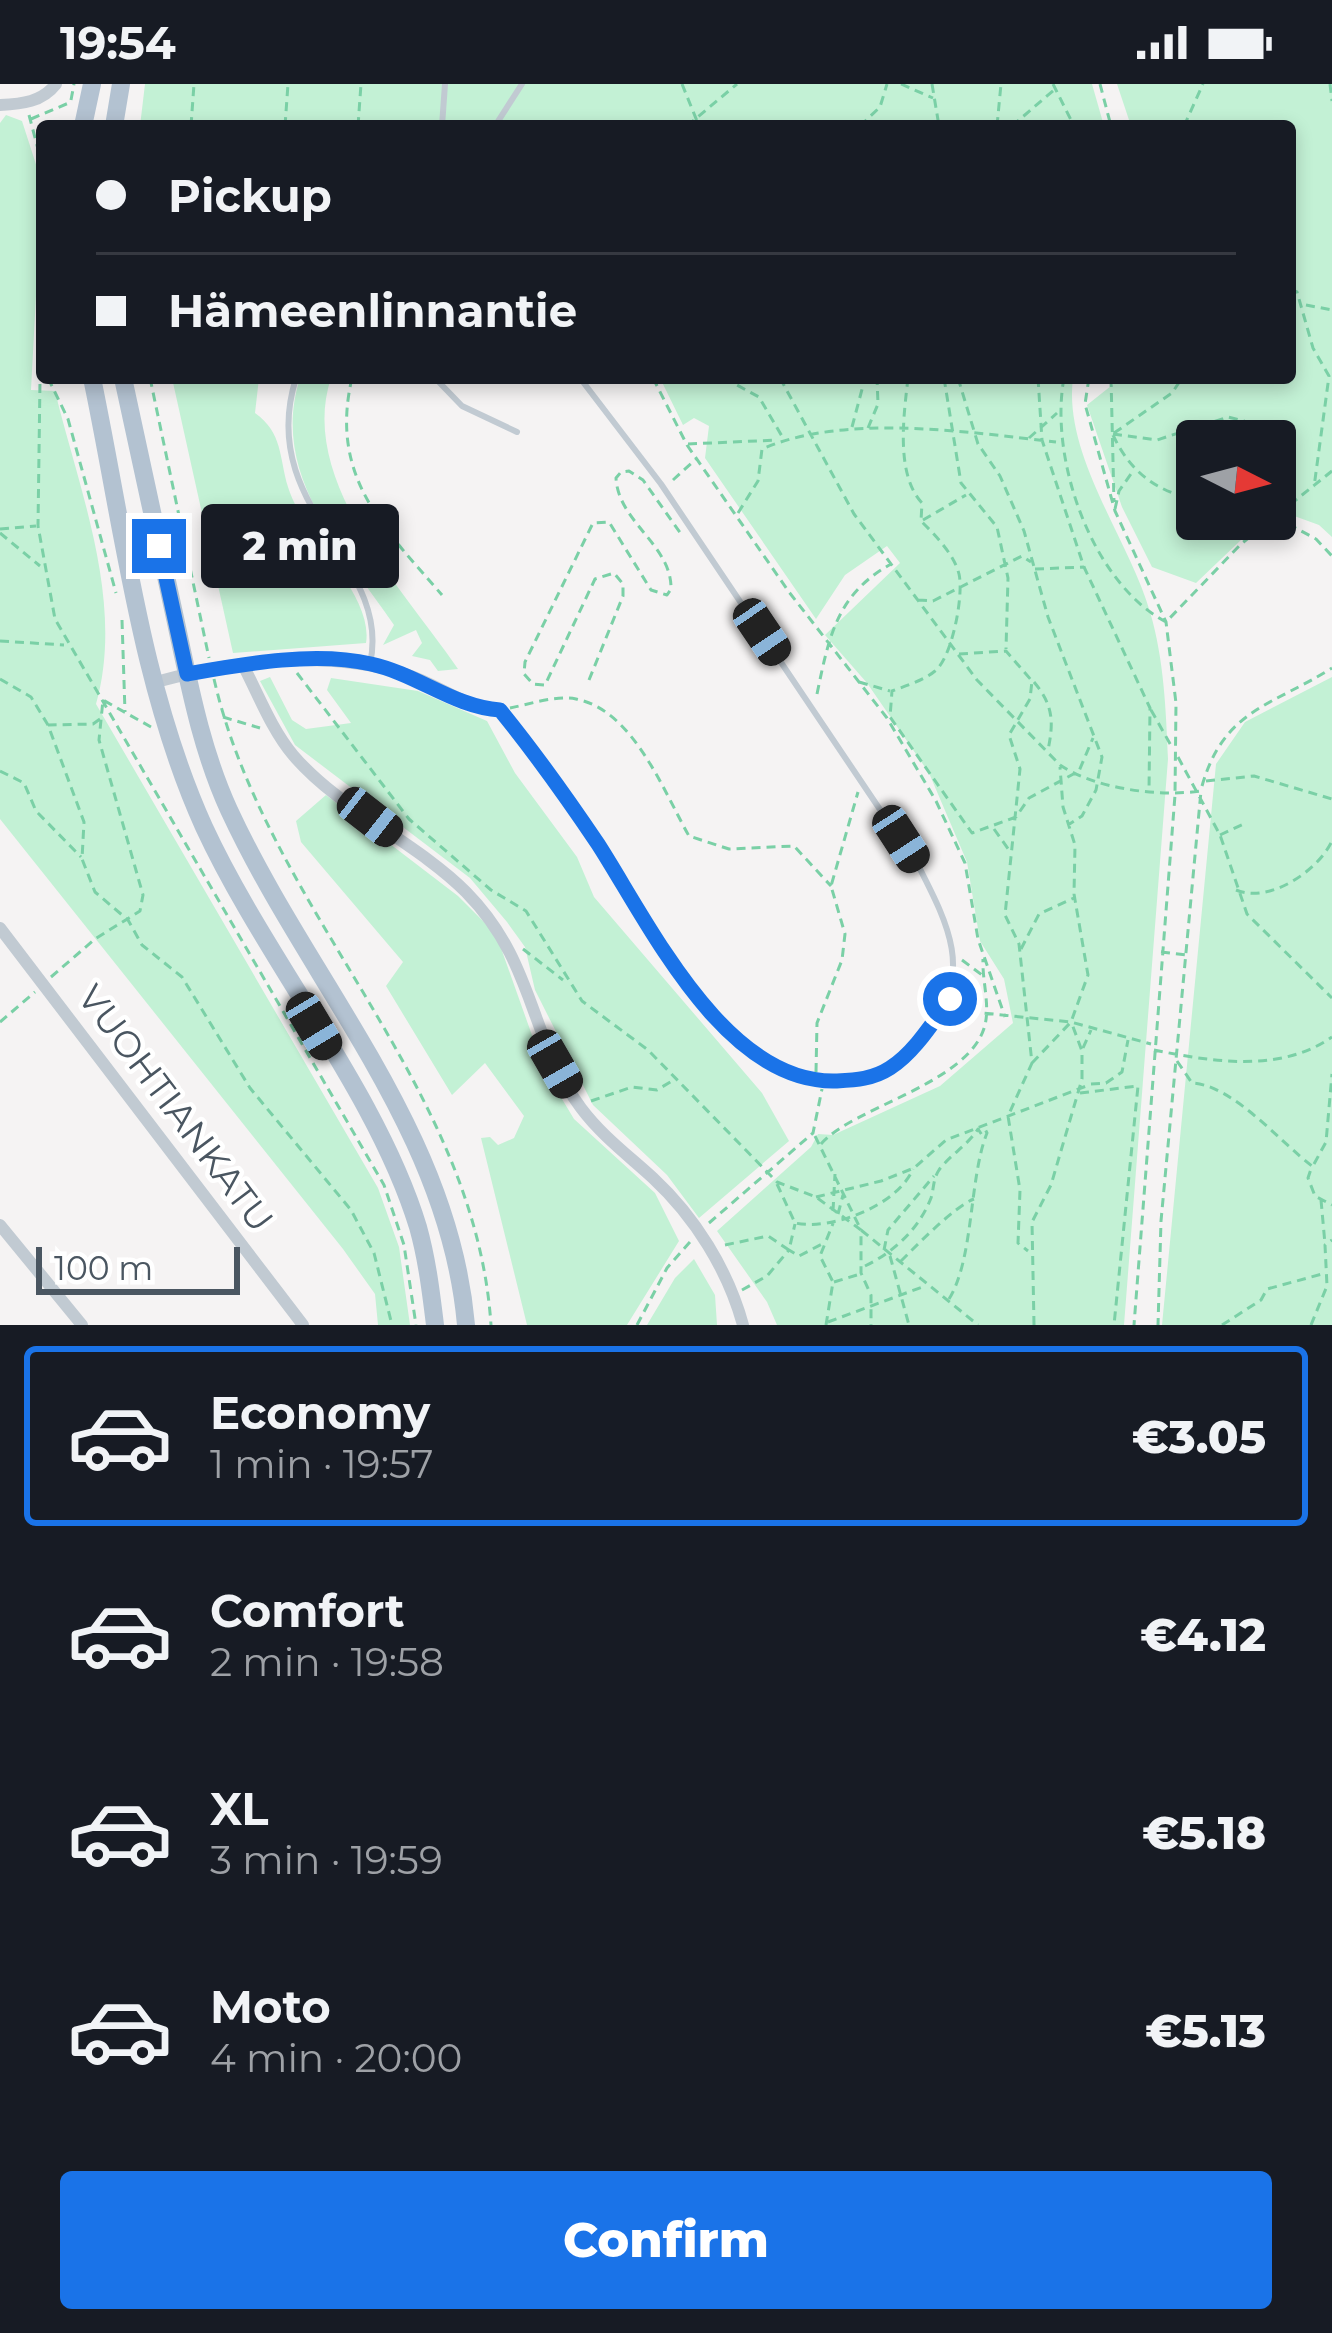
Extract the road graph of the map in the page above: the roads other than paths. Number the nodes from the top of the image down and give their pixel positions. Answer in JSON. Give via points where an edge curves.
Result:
{"nodes":[{"id":1,"x":56,"y":84,"type":"edge"},
{"id":2,"x":92,"y":84,"type":"edge"},
{"id":3,"x":121,"y":84,"type":"edge"},
{"id":4,"x":445,"y":84,"type":"edge"},
{"id":5,"x":522,"y":84,"type":"edge"},
{"id":6,"x":0,"y":105,"type":"edge"},
{"id":7,"x":76,"y":120,"type":"edge"},
{"id":8,"x":115,"y":120,"type":"edge"},
{"id":9,"x":442,"y":120,"type":"edge"},
{"id":10,"x":499,"y":120,"type":"edge"},
{"id":11,"x":93,"y":384,"type":"edge"},
{"id":12,"x":124,"y":384,"type":"edge"},
{"id":13,"x":294,"y":384,"type":"edge"},
{"id":14,"x":441,"y":384,"type":"edge"},
{"id":15,"x":585,"y":384,"type":"edge"},
{"id":16,"x":517,"y":432,"type":"dead end"},
{"id":17,"x":370,"y":664,"type":"junction"},
{"id":18,"x":244,"y":667,"type":"junction"},
{"id":19,"x":187,"y":674,"type":"junction"},
{"id":20,"x":156,"y":682,"type":"junction"},
{"id":21,"x":500,"y":710,"type":"joint"},
{"id":22,"x":0,"y":928,"type":"edge"},
{"id":23,"x":0,"y":1225,"type":"edge"},
{"id":24,"x":82,"y":1325,"type":"edge"},
{"id":25,"x":303,"y":1325,"type":"edge"},
{"id":26,"x":435,"y":1325,"type":"edge"},
{"id":27,"x":466,"y":1325,"type":"edge"},
{"id":28,"x":743,"y":1325,"type":"edge"}],
"edges":[{"from":1,"to":6,"type":"street","via":[[26,103]]},
{"from":2,"to":7,"type":"main road"},
{"from":3,"to":8,"type":"main road"},
{"from":4,"to":9,"type":"lane"},
{"from":5,"to":10,"type":"lane"},
{"from":11,"to":20,"type":"main road"},
{"from":12,"to":19,"type":"main road"},
{"from":13,"to":17,"type":"lane","via":[[292,467],[367,604]]},
{"from":14,"to":16,"type":"lane","via":[[462,406]]},
{"from":15,"to":21,"type":"lane","via":[[920,869],[948,925],[955,956],[950,999],[891,1068],[864,1079],[819,1081],[780,1068],[716,1019]]},
{"from":17,"to":18,"type":"street"},
{"from":17,"to":21,"type":"street","via":[[476,708]]},
{"from":18,"to":19,"type":"street"},
{"from":18,"to":28,"type":"street","via":[[297,760],[463,889],[508,942],[579,1106],[699,1232],[735,1294]]},
{"from":19,"to":20,"type":"street"},
{"from":19,"to":27,"type":"main road","via":[[227,806],[278,908],[413,1130],[445,1211]]},
{"from":20,"to":26,"type":"main road","via":[[202,822],[251,922],[390,1155],[418,1226]]},
{"from":22,"to":25,"type":"street","name":"VUOHTIANKATU"},
{"from":23,"to":24,"type":"street"}]}
